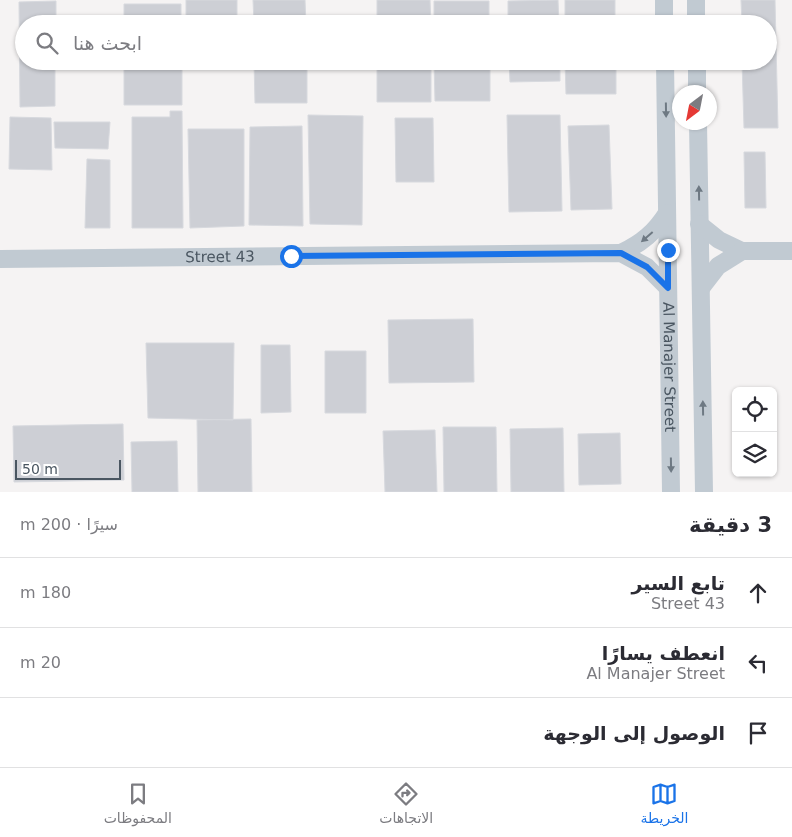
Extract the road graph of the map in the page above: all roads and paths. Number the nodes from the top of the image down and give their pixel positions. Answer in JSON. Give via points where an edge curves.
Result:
{"nodes":[{"id":1,"x":664,"y":0,"type":"edge"},
{"id":2,"x":696,"y":0,"type":"edge"},
{"id":3,"x":664,"y":15,"type":"edge"},
{"id":4,"x":696,"y":15,"type":"edge"},
{"id":5,"x":665,"y":70,"type":"edge"},
{"id":6,"x":697,"y":70,"type":"edge"},
{"id":7,"x":697,"y":85,"type":"edge"},
{"id":8,"x":698,"y":130,"type":"edge"},
{"id":9,"x":667,"y":213,"type":"junction"},
{"id":10,"x":699,"y":224,"type":"junction"},
{"id":11,"x":792,"y":250,"type":"edge"},
{"id":12,"x":742,"y":251,"type":"junction"},
{"id":13,"x":621,"y":253,"type":"junction"},
{"id":14,"x":0,"y":259,"type":"edge"},
{"id":15,"x":668,"y":288,"type":"junction"},
{"id":16,"x":701,"y":288,"type":"junction"},
{"id":17,"x":671,"y":492,"type":"edge"},
{"id":18,"x":704,"y":492,"type":"edge"}],
"edges":[{"from":1,"to":3,"type":"street"},
{"from":2,"to":4,"type":"street"},
{"from":5,"to":9,"type":"street","name":"Al Manajer Street","one_way":true},
{"from":6,"to":7,"type":"street"},
{"from":10,"to":8,"type":"street","one_way":true},
{"from":9,"to":13,"type":"street","name":"Street 43","one_way":true,"via":[[648,237]]},
{"from":9,"to":15,"type":"street","name":"Al Manajer Street"},
{"from":10,"to":12,"type":"street","via":[[719,240]]},
{"from":10,"to":16,"type":"street"},
{"from":11,"to":12,"type":"street"},
{"from":12,"to":16,"type":"street","via":[[718,266]]},
{"from":13,"to":14,"type":"street","name":"Street 43"},
{"from":13,"to":15,"type":"street","name":"Street 43","via":[[647,267]]},
{"from":15,"to":17,"type":"street","name":"Al Manajer Street","one_way":true},
{"from":18,"to":16,"type":"street","one_way":true}]}
